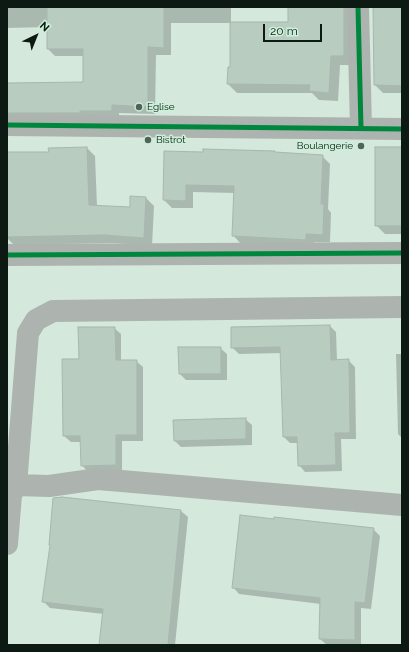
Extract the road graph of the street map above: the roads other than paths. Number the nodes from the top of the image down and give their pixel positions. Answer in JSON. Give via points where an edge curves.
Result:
{"nodes":[{"id":1,"x":358,"y":7,"type":"edge"},
{"id":2,"x":7,"y":125,"type":"edge"},
{"id":3,"x":361,"y":128,"type":"junction"},
{"id":4,"x":402,"y":129,"type":"edge"},
{"id":5,"x":402,"y":253,"type":"edge"},
{"id":6,"x":7,"y":255,"type":"edge"},
{"id":7,"x":402,"y":307,"type":"edge"},
{"id":8,"x":16,"y":485,"type":"junction"},
{"id":9,"x":402,"y":505,"type":"edge"},
{"id":10,"x":7,"y":544,"type":"edge"}],
"edges":[{"from":1,"to":3,"type":"street"},
{"from":2,"to":3,"type":"street"},
{"from":3,"to":4,"type":"street"},
{"from":5,"to":6,"type":"street"},
{"from":7,"to":8,"type":"street","via":[[53,311],[36,320],[28,333]]},
{"from":8,"to":9,"type":"street","via":[[49,486],[98,479]]},
{"from":8,"to":10,"type":"street","via":[[11,495]]}]}
